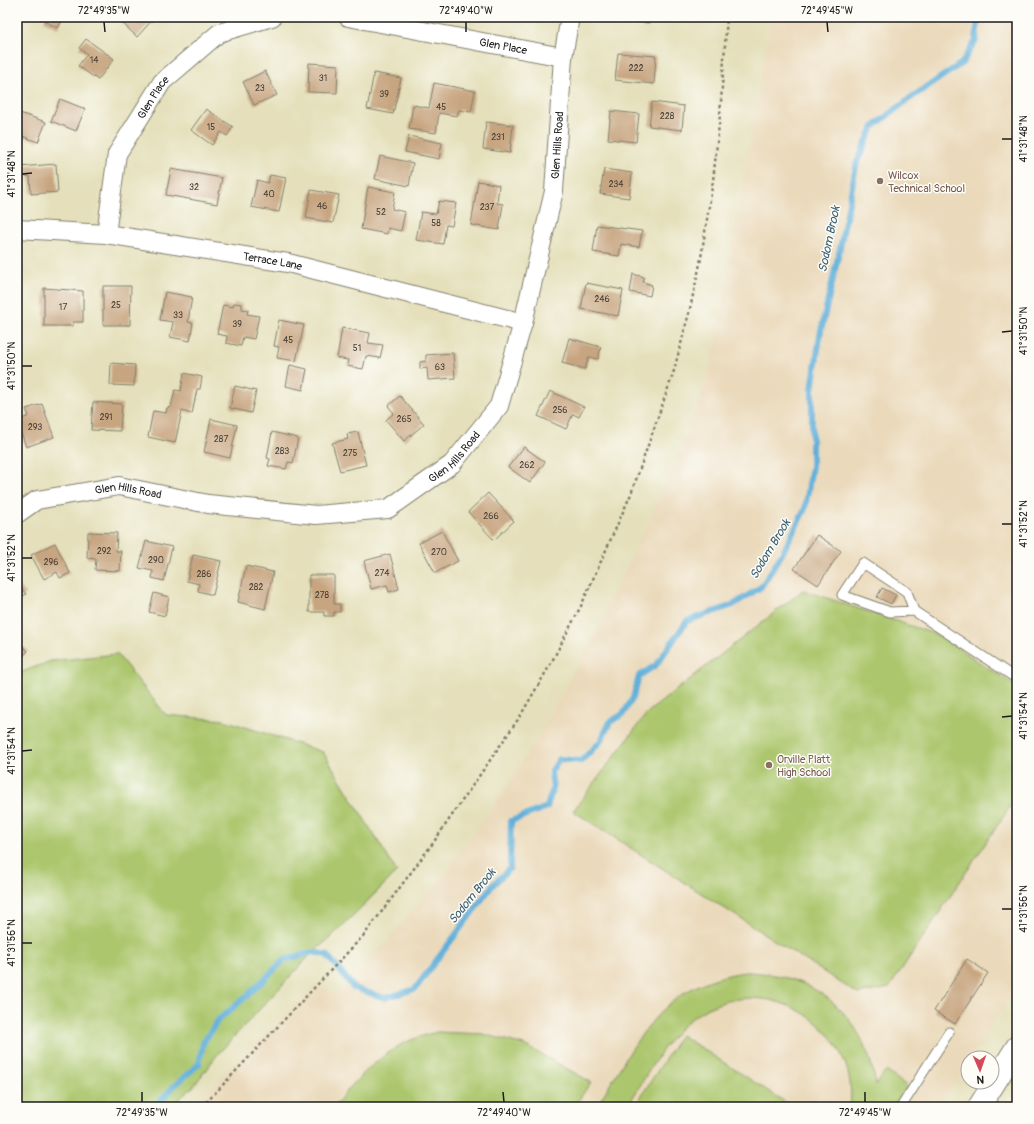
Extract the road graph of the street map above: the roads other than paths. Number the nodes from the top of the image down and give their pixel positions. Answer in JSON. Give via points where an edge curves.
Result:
{"nodes":[{"id":1,"x":272,"y":17,"type":"edge"},
{"id":2,"x":348,"y":17,"type":"edge"},
{"id":3,"x":570,"y":17,"type":"edge"},
{"id":4,"x":563,"y":57,"type":"junction"},
{"id":5,"x":17,"y":229,"type":"edge"},
{"id":6,"x":106,"y":234,"type":"junction"},
{"id":7,"x":523,"y":323,"type":"junction"},
{"id":8,"x":17,"y":514,"type":"edge"},
{"id":9,"x":914,"y":611,"type":"junction"},
{"id":10,"x":1017,"y":679,"type":"edge"},
{"id":11,"x":949,"y":1032,"type":"dead end"},
{"id":12,"x":1017,"y":1047,"type":"edge"},
{"id":13,"x":900,"y":1107,"type":"edge"},
{"id":14,"x":979,"y":1107,"type":"edge"}],
"edges":[{"from":1,"to":6,"type":"street","name":"Glen Place","via":[[219,33],[162,82],[117,154]]},
{"from":2,"to":4,"type":"street","name":"Glen Place"},
{"from":3,"to":4,"type":"street","name":"Glen Hills Road"},
{"from":4,"to":7,"type":"street","name":"Glen Hills Road","via":[[554,191]]},
{"from":5,"to":6,"type":"street","name":"Terrace Lane"},
{"from":6,"to":7,"type":"street","name":"Terrace Lane","via":[[288,263]]},
{"from":7,"to":8,"type":"street","name":"Glen Hills Road","via":[[499,406],[452,464],[388,509],[316,515],[208,504],[119,486],[37,500]]},
{"from":9,"to":9,"type":"lane","via":[[907,592],[863,563],[842,595],[890,612]]},
{"from":9,"to":10,"type":"lane"},
{"from":11,"to":13,"type":"lane"},
{"from":12,"to":14,"type":"street"}]}
